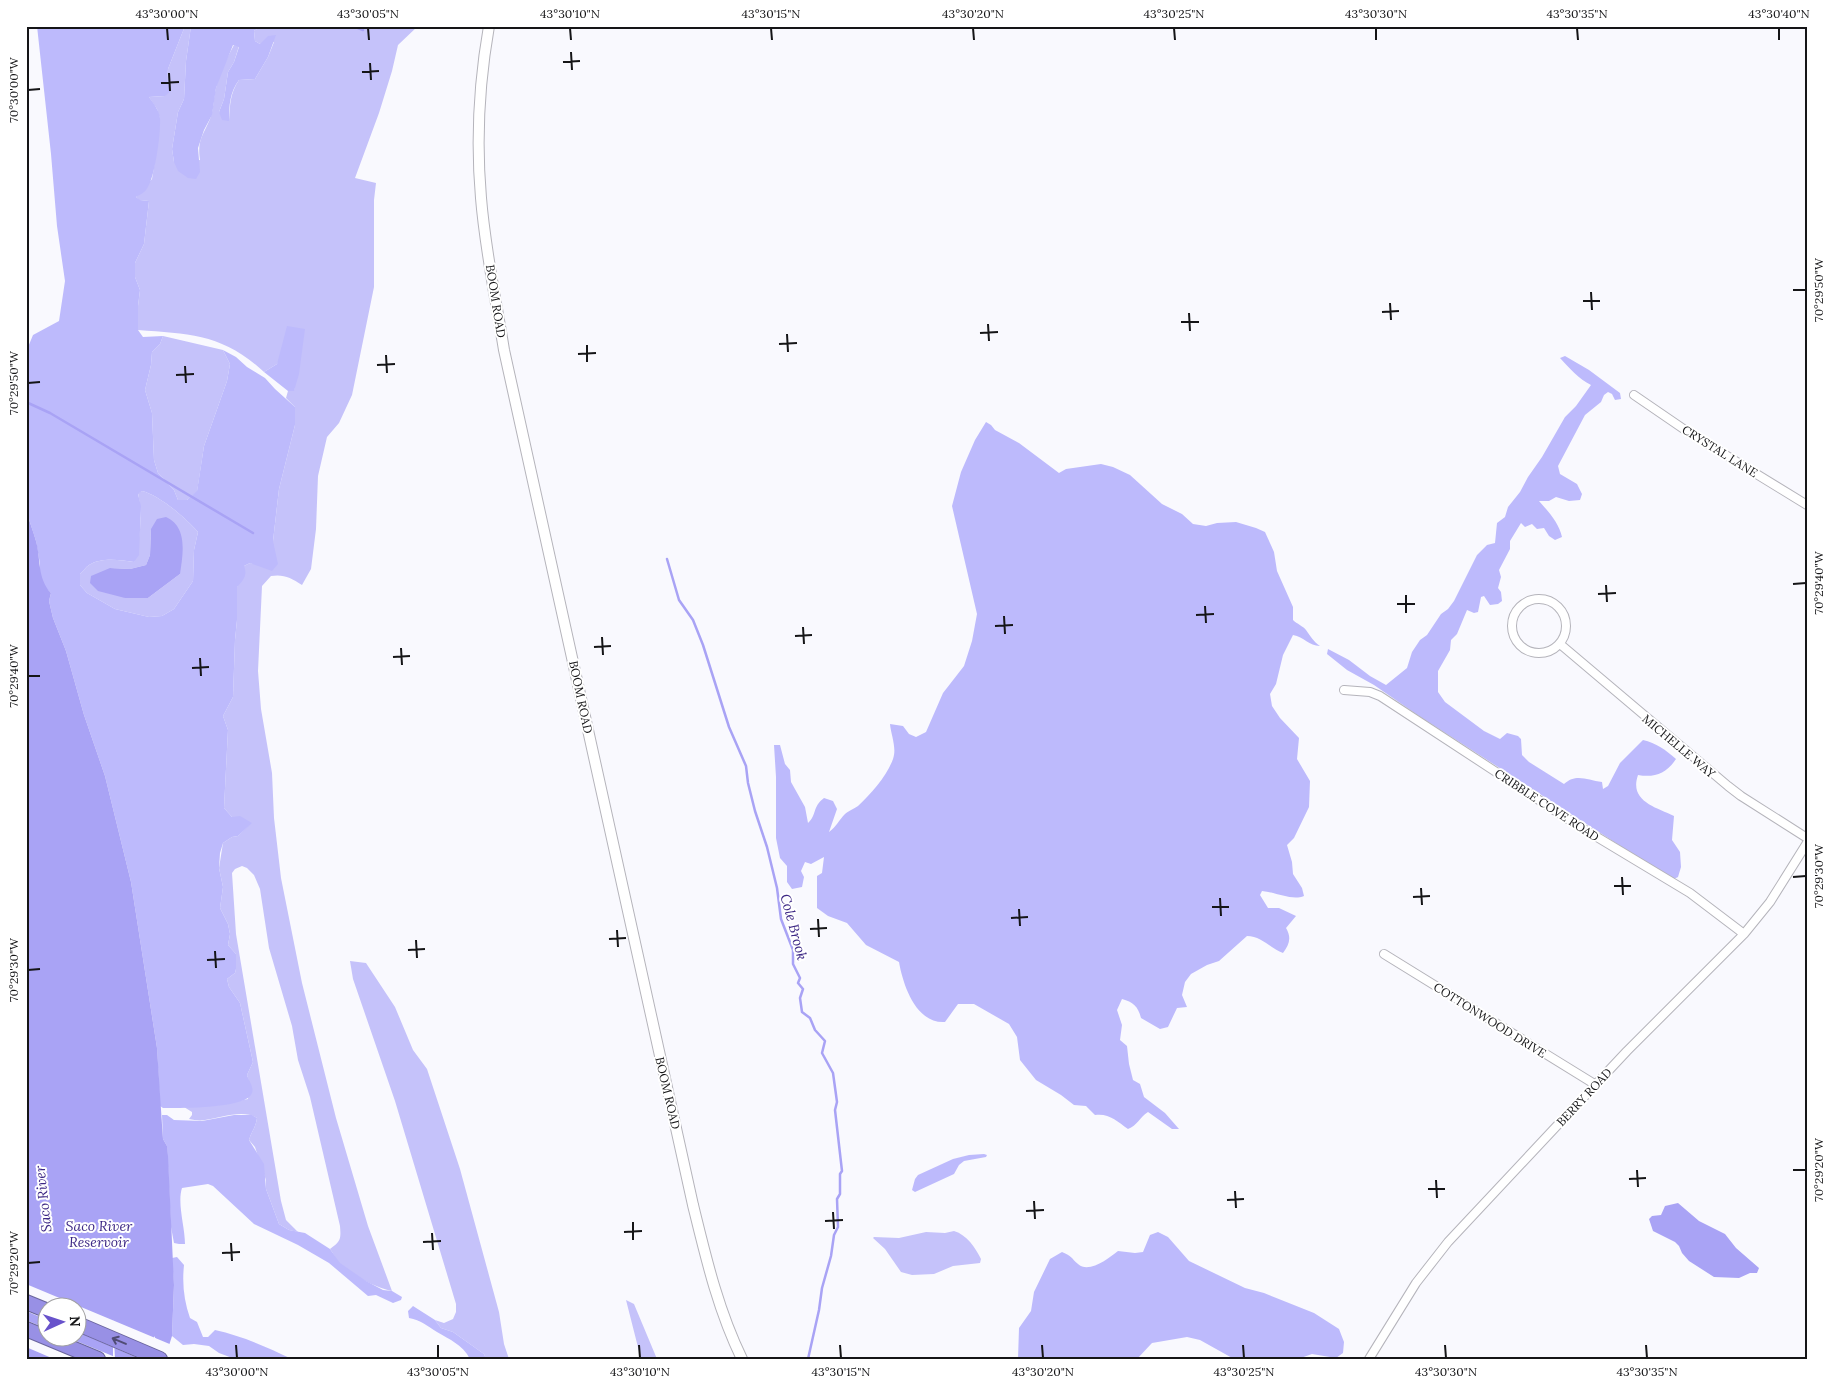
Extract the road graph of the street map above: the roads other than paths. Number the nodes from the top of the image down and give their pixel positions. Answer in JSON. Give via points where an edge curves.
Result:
{"nodes":[{"id":1,"x":489,"y":26,"type":"edge"},
{"id":2,"x":1634,"y":395,"type":"dead end"},
{"id":3,"x":1807,"y":505,"type":"edge"},
{"id":4,"x":1560,"y":644,"type":"junction"},
{"id":5,"x":1344,"y":690,"type":"dead end"},
{"id":6,"x":1807,"y":838,"type":"edge"},
{"id":7,"x":1807,"y":843,"type":"edge"},
{"id":8,"x":1744,"y":934,"type":"junction"},
{"id":9,"x":1384,"y":954,"type":"dead end"},
{"id":10,"x":1596,"y":1085,"type":"junction"},
{"id":11,"x":26,"y":1302,"type":"edge"},
{"id":12,"x":38,"y":1307,"type":"edge"},
{"id":13,"x":88,"y":1328,"type":"edge"},
{"id":14,"x":26,"y":1329,"type":"edge"},
{"id":15,"x":98,"y":1359,"type":"edge"},
{"id":16,"x":160,"y":1359,"type":"edge"},
{"id":17,"x":742,"y":1359,"type":"edge"},
{"id":18,"x":1369,"y":1359,"type":"edge"}],
"edges":[{"from":1,"to":17,"type":"street","name":"BOOM ROAD","via":[[480,104],[479,179],[504,350],[694,1205],[714,1288]]},
{"from":2,"to":3,"type":"street","name":"CRYSTAL LANE"},
{"from":4,"to":4,"type":"street","via":[[1566,619],[1556,604],[1540,598],[1531,599],[1516,609],[1511,627],[1513,636],[1525,650],[1544,653]]},
{"from":4,"to":6,"type":"street","name":"MICHELLE WAY","via":[[1741,796]]},
{"from":5,"to":8,"type":"street","name":"CRIBBLE COVE ROAD","via":[[1380,696],[1577,825],[1690,894]]},
{"from":7,"to":8,"type":"street","name":"BERRY ROAD","via":[[1770,902]]},
{"from":8,"to":10,"type":"street","name":"BERRY ROAD"},
{"from":9,"to":10,"type":"street","name":"COTTONWOOD DRIVE"},
{"from":10,"to":18,"type":"street","name":"BERRY ROAD","via":[[1448,1242],[1416,1282]]},
{"from":11,"to":12,"type":"highway"},
{"from":16,"to":13,"type":"highway","one_way":true},
{"from":14,"to":15,"type":"highway"}]}
